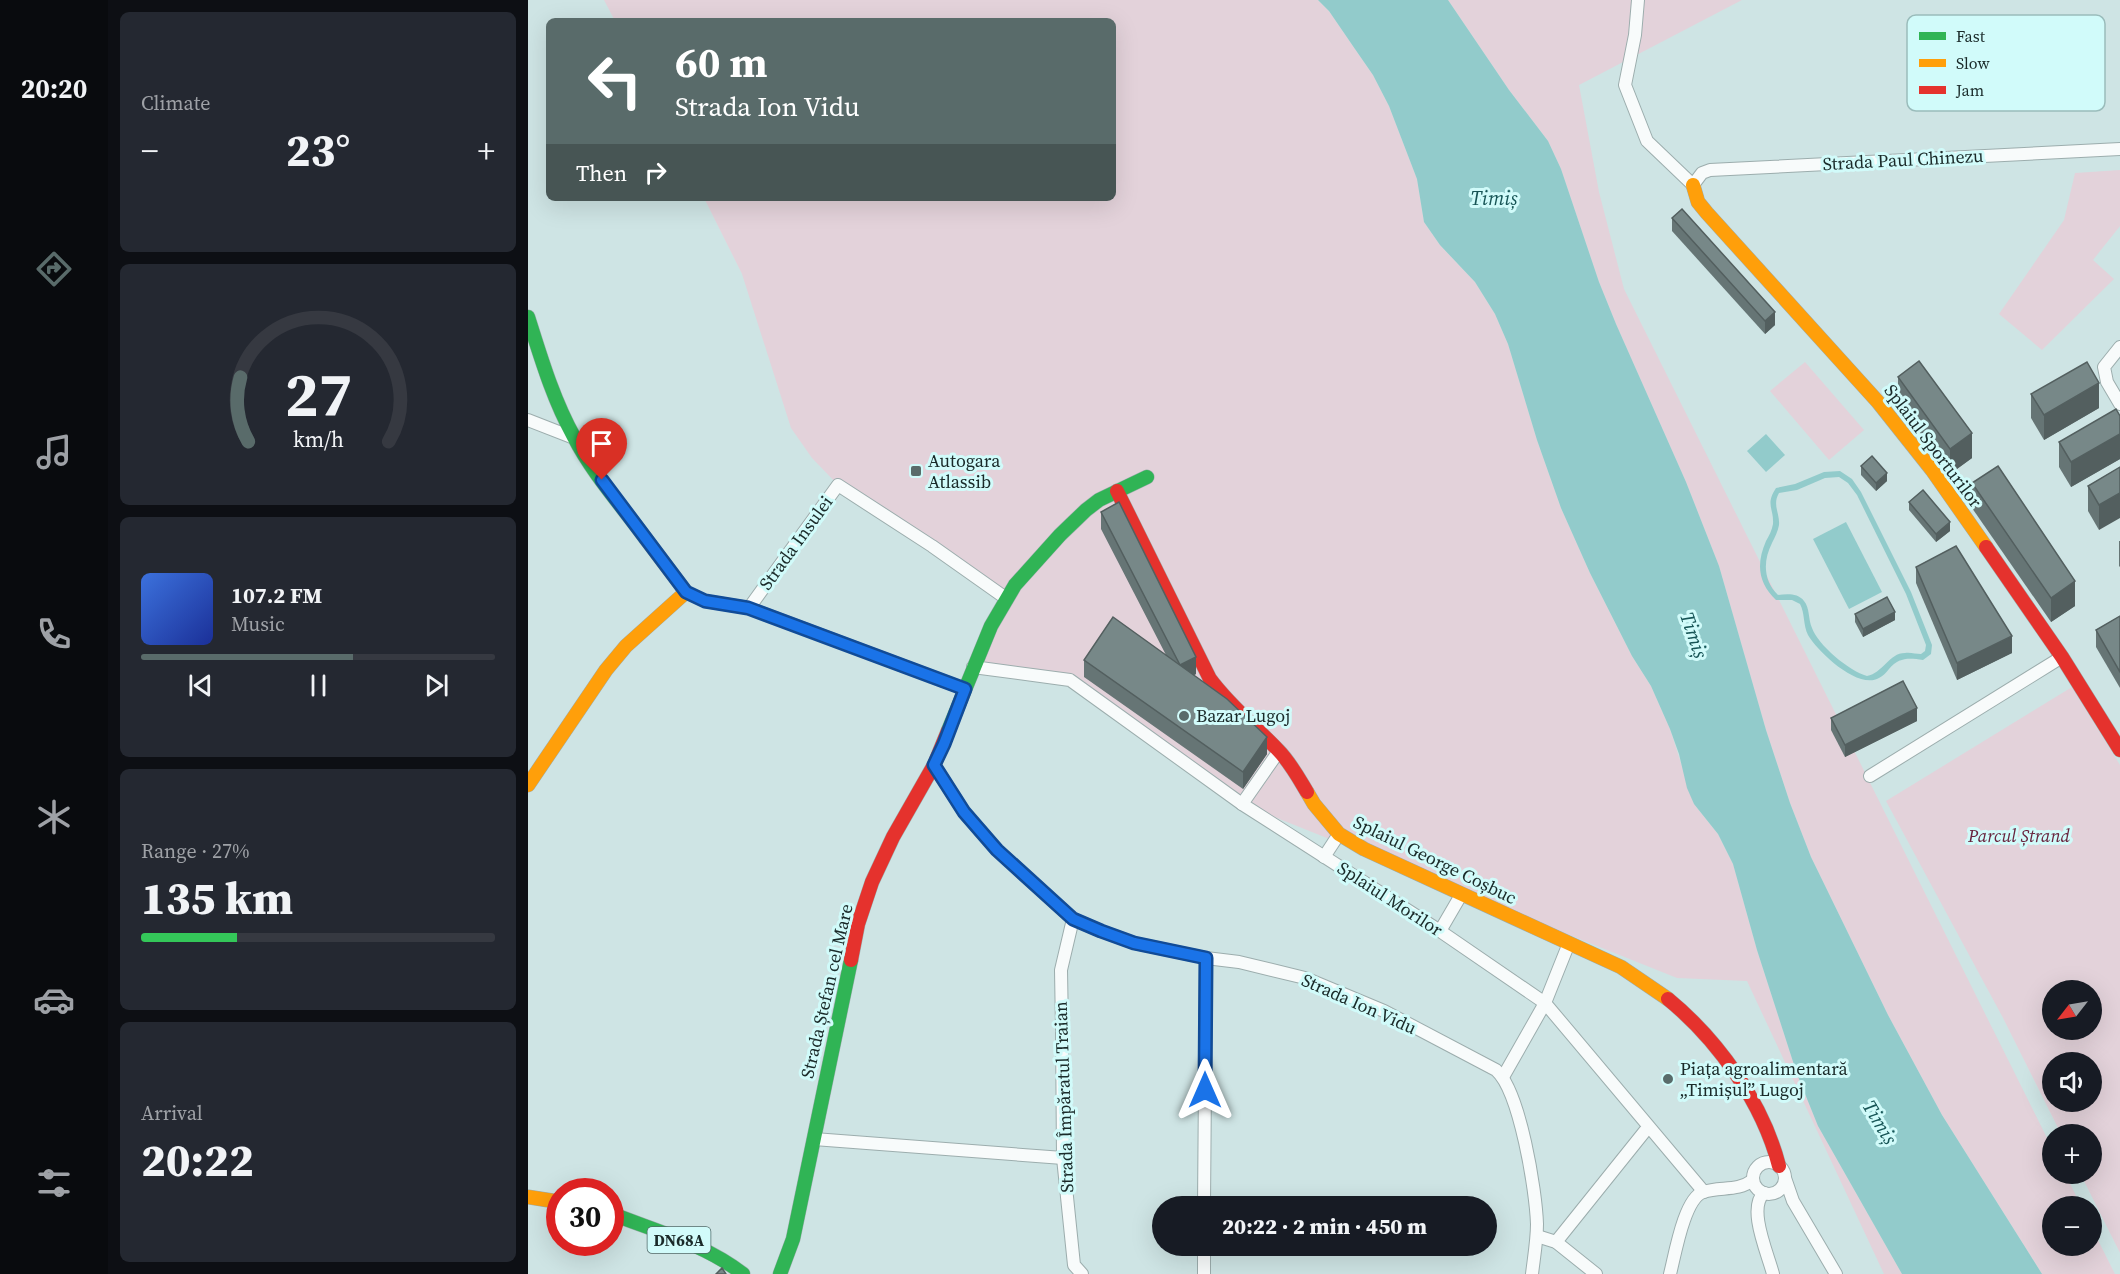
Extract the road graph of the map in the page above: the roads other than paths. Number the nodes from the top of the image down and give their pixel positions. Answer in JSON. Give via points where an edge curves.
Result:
{"nodes":[{"id":1,"x":1638,"y":0,"type":"edge"},
{"id":2,"x":2120,"y":149,"type":"edge"},
{"id":3,"x":1693,"y":185,"type":"junction"},
{"id":4,"x":528,"y":317,"type":"edge"},
{"id":5,"x":2120,"y":347,"type":"edge"},
{"id":6,"x":2120,"y":404,"type":"edge"},
{"id":7,"x":528,"y":420,"type":"edge"},
{"id":8,"x":574,"y":438,"type":"junction"},
{"id":9,"x":1147,"y":477,"type":"dead end"},
{"id":10,"x":1117,"y":491,"type":"junction"},
{"id":11,"x":686,"y":592,"type":"junction"},
{"id":12,"x":1007,"y":599,"type":"junction"},
{"id":13,"x":748,"y":608,"type":"junction"},
{"id":14,"x":2062,"y":657,"type":"junction"},
{"id":15,"x":973,"y":667,"type":"junction"},
{"id":16,"x":965,"y":689,"type":"junction"},
{"id":17,"x":2120,"y":750,"type":"edge"},
{"id":18,"x":1279,"y":751,"type":"junction"},
{"id":19,"x":934,"y":765,"type":"junction"},
{"id":20,"x":1870,"y":776,"type":"dead end"},
{"id":21,"x":528,"y":785,"type":"edge"},
{"id":22,"x":1242,"y":804,"type":"junction"},
{"id":23,"x":1339,"y":834,"type":"junction"},
{"id":24,"x":1324,"y":857,"type":"junction"},
{"id":25,"x":1461,"y":895,"type":"junction"},
{"id":26,"x":1073,"y":919,"type":"junction"},
{"id":27,"x":1440,"y":931,"type":"junction"},
{"id":28,"x":1569,"y":943,"type":"junction"},
{"id":29,"x":1206,"y":958,"type":"junction"},
{"id":30,"x":1545,"y":1003,"type":"junction"},
{"id":31,"x":1503,"y":1077,"type":"junction"},
{"id":32,"x":1645,"y":1131,"type":"dead end"},
{"id":33,"x":814,"y":1140,"type":"junction"},
{"id":34,"x":1064,"y":1158,"type":"junction"},
{"id":35,"x":1782,"y":1172,"type":"junction"},
{"id":36,"x":1753,"y":1180,"type":"junction"},
{"id":37,"x":1704,"y":1192,"type":"junction"},
{"id":38,"x":1770,"y":1192,"type":"junction"},
{"id":39,"x":1204,"y":1196,"type":"edge"},
{"id":40,"x":528,"y":1197,"type":"edge"},
{"id":41,"x":546,"y":1200,"type":"edge"},
{"id":42,"x":1793,"y":1201,"type":"junction"},
{"id":43,"x":624,"y":1219,"type":"edge"},
{"id":44,"x":1537,"y":1236,"type":"junction"},
{"id":45,"x":1556,"y":1242,"type":"junction"},
{"id":46,"x":1204,"y":1256,"type":"edge"},
{"id":47,"x":743,"y":1274,"type":"edge"},
{"id":48,"x":780,"y":1274,"type":"edge"},
{"id":49,"x":1082,"y":1274,"type":"edge"},
{"id":50,"x":1204,"y":1274,"type":"edge"},
{"id":51,"x":1532,"y":1274,"type":"edge"},
{"id":52,"x":1596,"y":1274,"type":"edge"},
{"id":53,"x":1670,"y":1274,"type":"edge"},
{"id":54,"x":1773,"y":1274,"type":"edge"},
{"id":55,"x":1836,"y":1274,"type":"edge"}],
"edges":[{"from":1,"to":3,"type":"street","via":[[1625,85],[1647,141]]},
{"from":2,"to":3,"type":"street","name":"Strada Paul Chinezu","via":[[1710,170],[1702,173]]},
{"from":3,"to":14,"type":"street","name":"Splaiul Sporturilor","via":[[1698,202],[1707,213],[1878,402],[1932,470]]},
{"from":4,"to":8,"type":"street","via":[[553,395]]},
{"from":5,"to":6,"type":"street","via":[[2104,367],[2106,382]]},
{"from":7,"to":8,"type":"street"},
{"from":8,"to":11,"type":"street"},
{"from":9,"to":10,"type":"street","name":"Strada Ștefan cel Mare"},
{"from":10,"to":12,"type":"street","name":"Strada Ștefan cel Mare","via":[[1086,510],[1060,535]]},
{"from":10,"to":18,"type":"street","name":"Splaiul George Coșbuc","via":[[1210,679],[1224,698]]},
{"from":11,"to":13,"type":"street","via":[[705,601]]},
{"from":11,"to":21,"type":"street","via":[[606,669]]},
{"from":12,"to":13,"type":"street","name":"Strada Insulei","via":[[838,485]]},
{"from":12,"to":15,"type":"street","name":"Strada Ștefan cel Mare"},
{"from":13,"to":16,"type":"street","name":"Strada Insulei"},
{"from":14,"to":17,"type":"street","name":"Splaiul Sporturilor"},
{"from":14,"to":20,"type":"street"},
{"from":15,"to":16,"type":"street","name":"Strada Ștefan cel Mare"},
{"from":15,"to":22,"type":"street","name":"Splaiul Morilor","via":[[1070,680]]},
{"from":16,"to":19,"type":"street","name":"Strada Ștefan cel Mare"},
{"from":18,"to":22,"type":"street"},
{"from":18,"to":23,"type":"street","name":"Splaiul George Coșbuc"},
{"from":19,"to":26,"type":"street","name":"Strada Ion Vidu","via":[[964,812],[997,850]]},
{"from":19,"to":33,"type":"street","name":"Strada Ștefan cel Mare","via":[[893,837],[858,924]]},
{"from":22,"to":24,"type":"street","name":"Splaiul Morilor"},
{"from":23,"to":24,"type":"street"},
{"from":23,"to":25,"type":"street","name":"Splaiul George Coșbuc"},
{"from":24,"to":27,"type":"street","name":"Splaiul Morilor"},
{"from":25,"to":27,"type":"street"},
{"from":25,"to":28,"type":"street","name":"Splaiul George Coșbuc"},
{"from":26,"to":29,"type":"street","name":"Strada Ion Vidu","via":[[1134,943]]},
{"from":26,"to":34,"type":"street","name":"Strada Împăratul Traian","via":[[1061,970]]},
{"from":27,"to":30,"type":"street","name":"Splaiul Morilor"},
{"from":28,"to":30,"type":"street"},
{"from":28,"to":35,"type":"street","name":"Splaiul George Coșbuc","via":[[1622,967],[1651,986],[1698,1027],[1744,1086]]},
{"from":29,"to":31,"type":"street","name":"Strada Ion Vidu","via":[[1305,978],[1384,1011]]},
{"from":29,"to":39,"type":"street"},
{"from":30,"to":31,"type":"street"},
{"from":30,"to":37,"type":"street","name":"Splaiul Morilor"},
{"from":31,"to":44,"type":"street","via":[[1530,1163]]},
{"from":32,"to":45,"type":"street"},
{"from":33,"to":34,"type":"street"},
{"from":33,"to":48,"type":"street","name":"Strada Ștefan cel Mare","via":[[793,1239]]},
{"from":34,"to":49,"type":"street","name":"Strada Împăratul Traian","via":[[1074,1265]]},
{"from":35,"to":36,"type":"street","via":[[1773,1162],[1760,1164]]},
{"from":35,"to":38,"type":"street","via":[[1781,1188]]},
{"from":35,"to":42,"type":"street","name":"Splaiul George Coșbuc"},
{"from":36,"to":37,"type":"street","via":[[1734,1189]]},
{"from":36,"to":38,"type":"street","via":[[1755,1186]]},
{"from":37,"to":53,"type":"street","via":[[1690,1205]]},
{"from":38,"to":42,"type":"street"},
{"from":38,"to":54,"type":"street","via":[[1758,1198],[1756,1211]]},
{"from":40,"to":41,"type":"street"},
{"from":42,"to":55,"type":"street","name":"Splaiul George Coșbuc"},
{"from":43,"to":47,"type":"street","number":"DN68A","via":[[704,1250]]},
{"from":44,"to":45,"type":"street"},
{"from":44,"to":51,"type":"street"},
{"from":45,"to":52,"type":"street"},
{"from":46,"to":50,"type":"street"}]}
